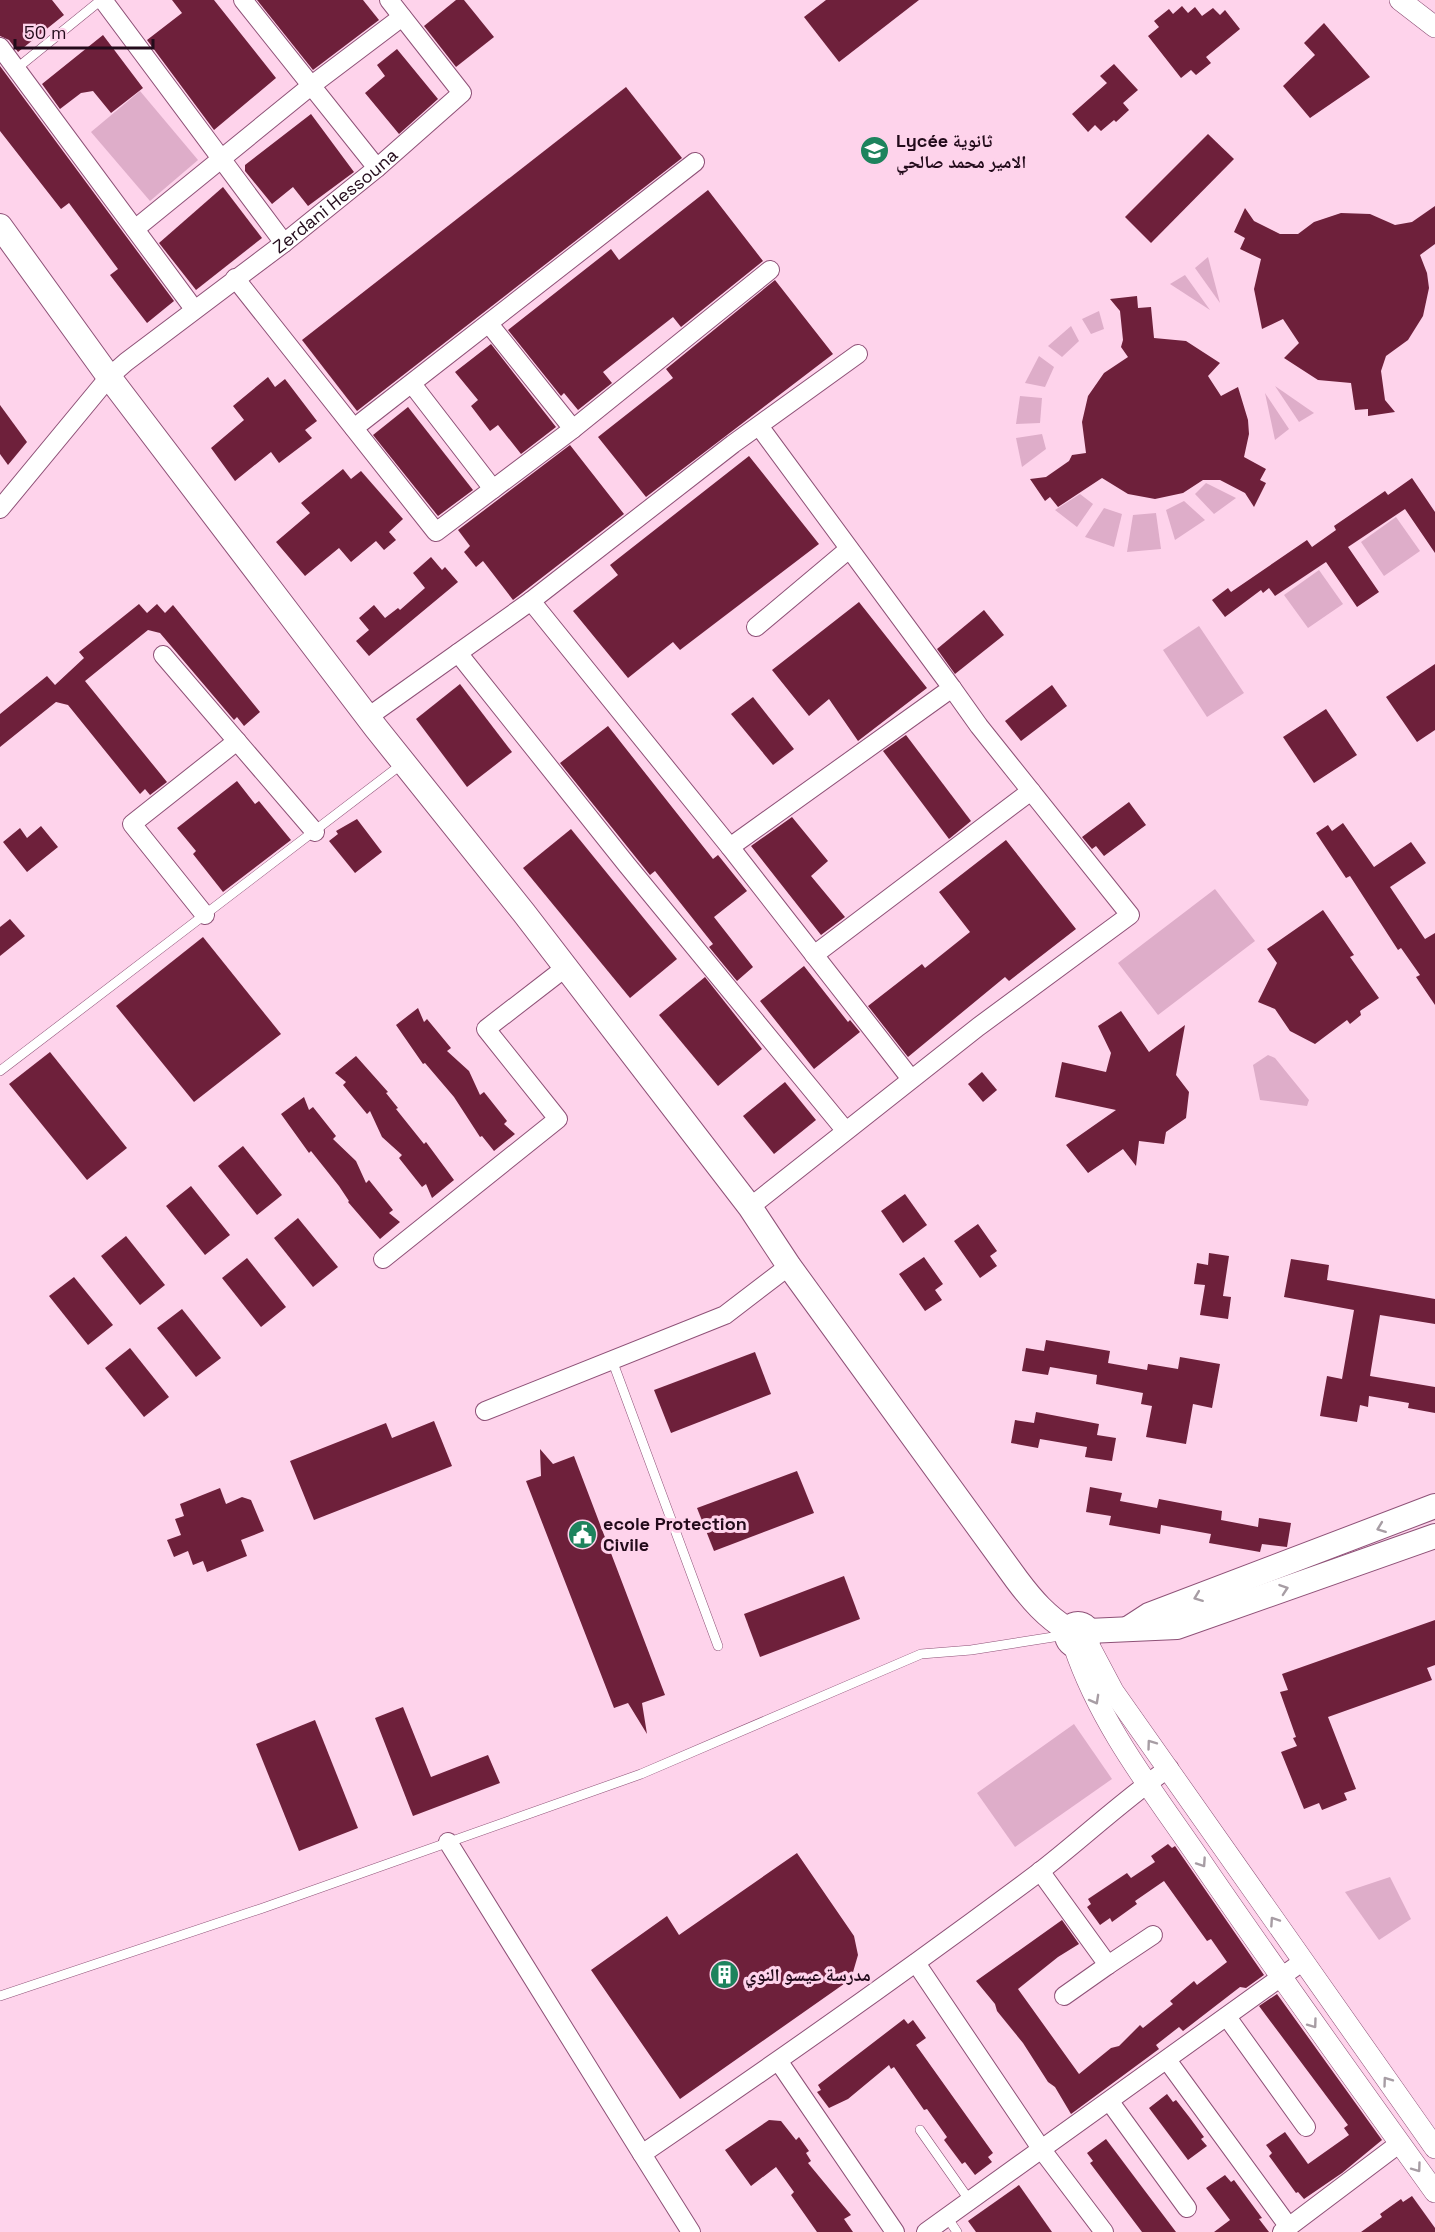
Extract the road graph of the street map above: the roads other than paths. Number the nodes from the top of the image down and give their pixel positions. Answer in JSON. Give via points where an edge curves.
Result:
{"nodes":[{"id":1,"x":102,"y":0,"type":"edge"},
{"id":2,"x":243,"y":0,"type":"edge"},
{"id":3,"x":389,"y":0,"type":"edge"},
{"id":4,"x":1400,"y":0,"type":"edge"},
{"id":5,"x":402,"y":18,"type":"junction"},
{"id":6,"x":1435,"y":27,"type":"edge"},
{"id":7,"x":0,"y":47,"type":"edge"},
{"id":8,"x":16,"y":69,"type":"junction"},
{"id":9,"x":312,"y":85,"type":"junction"},
{"id":10,"x":221,"y":159,"type":"junction"},
{"id":11,"x":695,"y":162,"type":"dead end"},
{"id":12,"x":377,"y":168,"type":"junction"},
{"id":13,"x":0,"y":226,"type":"edge"},
{"id":14,"x":135,"y":229,"type":"junction"},
{"id":15,"x":284,"y":243,"type":"junction"},
{"id":16,"x":770,"y":270,"type":"dead end"},
{"id":17,"x":236,"y":278,"type":"junction"},
{"id":18,"x":194,"y":309,"type":"junction"},
{"id":19,"x":489,"y":324,"type":"junction"},
{"id":20,"x":858,"y":354,"type":"dead end"},
{"id":21,"x":109,"y":377,"type":"junction"},
{"id":22,"x":412,"y":384,"type":"junction"},
{"id":23,"x":759,"y":426,"type":"junction"},
{"id":24,"x":354,"y":428,"type":"junction"},
{"id":25,"x":573,"y":429,"type":"junction"},
{"id":26,"x":493,"y":489,"type":"junction"},
{"id":27,"x":2,"y":500,"type":"edge"},
{"id":28,"x":849,"y":549,"type":"junction"},
{"id":29,"x":531,"y":601,"type":"junction"},
{"id":30,"x":756,"y":627,"type":"dead end"},
{"id":31,"x":458,"y":653,"type":"junction"},
{"id":32,"x":163,"y":655,"type":"dead end"},
{"id":33,"x":952,"y":688,"type":"junction"},
{"id":34,"x":368,"y":717,"type":"junction"},
{"id":35,"x":237,"y":741,"type":"junction"},
{"id":36,"x":404,"y":762,"type":"junction"},
{"id":37,"x":1031,"y":791,"type":"junction"},
{"id":38,"x":315,"y":832,"type":"junction"},
{"id":39,"x":730,"y":847,"type":"junction"},
{"id":40,"x":205,"y":915,"type":"junction"},
{"id":41,"x":814,"y":955,"type":"junction"},
{"id":42,"x":565,"y":968,"type":"junction"},
{"id":43,"x":0,"y":1071,"type":"edge"},
{"id":44,"x":911,"y":1079,"type":"junction"},
{"id":45,"x":845,"y":1130,"type":"junction"},
{"id":46,"x":750,"y":1207,"type":"junction"},
{"id":47,"x":383,"y":1259,"type":"dead end"},
{"id":48,"x":789,"y":1266,"type":"junction"},
{"id":49,"x":612,"y":1360,"type":"junction"},
{"id":50,"x":486,"y":1411,"type":"dead end"},
{"id":51,"x":1435,"y":1506,"type":"edge"},
{"id":52,"x":1435,"y":1536,"type":"edge"},
{"id":53,"x":1127,"y":1630,"type":"junction"},
{"id":54,"x":1077,"y":1637,"type":"junction"},
{"id":55,"x":718,"y":1646,"type":"dead end"},
{"id":56,"x":1169,"y":1768,"type":"junction"},
{"id":57,"x":1147,"y":1783,"type":"junction"},
{"id":58,"x":448,"y":1842,"type":"junction"},
{"id":59,"x":1040,"y":1870,"type":"junction"},
{"id":60,"x":1153,"y":1935,"type":"dead end"},
{"id":61,"x":1302,"y":1962,"type":"junction"},
{"id":62,"x":916,"y":1963,"type":"junction"},
{"id":63,"x":1108,"y":1965,"type":"junction"},
{"id":64,"x":1281,"y":1978,"type":"junction"},
{"id":65,"x":0,"y":1996,"type":"edge"},
{"id":66,"x":1064,"y":1996,"type":"dead end"},
{"id":67,"x":1227,"y":2017,"type":"junction"},
{"id":68,"x":1167,"y":2060,"type":"junction"},
{"id":69,"x":779,"y":2061,"type":"junction"},
{"id":70,"x":1110,"y":2102,"type":"junction"},
{"id":71,"x":1428,"y":2123,"type":"edge"},
{"id":72,"x":1305,"y":2127,"type":"dead end"},
{"id":73,"x":920,"y":2130,"type":"dead end"},
{"id":74,"x":1400,"y":2143,"type":"junction"},
{"id":75,"x":1435,"y":2148,"type":"edge"},
{"id":76,"x":1042,"y":2150,"type":"junction"},
{"id":77,"x":642,"y":2154,"type":"junction"},
{"id":78,"x":1435,"y":2192,"type":"edge"},
{"id":79,"x":970,"y":2201,"type":"junction"},
{"id":80,"x":1187,"y":2208,"type":"dead end"},
{"id":81,"x":952,"y":2225,"type":"edge"},
{"id":82,"x":1285,"y":2230,"type":"edge"},
{"id":83,"x":692,"y":2232,"type":"edge"},
{"id":84,"x":895,"y":2232,"type":"edge"},
{"id":85,"x":927,"y":2232,"type":"edge"},
{"id":86,"x":1104,"y":2232,"type":"edge"}],
"edges":[{"from":1,"to":8,"type":"lane"},
{"from":1,"to":10,"type":"street"},
{"from":2,"to":9,"type":"street"},
{"from":3,"to":5,"type":"street","name":"Zerdani Hessouna"},
{"from":4,"to":6,"type":"street"},
{"from":5,"to":9,"type":"street"},
{"from":5,"to":12,"type":"street","name":"Zerdani Hessouna","via":[[462,93]]},
{"from":7,"to":8,"type":"street"},
{"from":8,"to":14,"type":"street"},
{"from":9,"to":10,"type":"street"},
{"from":9,"to":12,"type":"street"},
{"from":10,"to":14,"type":"street"},
{"from":10,"to":15,"type":"street"},
{"from":11,"to":19,"type":"street"},
{"from":12,"to":15,"type":"street","name":"Zerdani Hessouna"},
{"from":13,"to":21,"type":"main road"},
{"from":14,"to":18,"type":"street"},
{"from":15,"to":17,"type":"street","name":"Zerdani Hessouna"},
{"from":16,"to":25,"type":"street"},
{"from":17,"to":18,"type":"street","name":"Zerdani Hessouna"},
{"from":17,"to":24,"type":"street"},
{"from":18,"to":21,"type":"street","name":"Zerdani Hessouna"},
{"from":19,"to":22,"type":"street"},
{"from":19,"to":25,"type":"street"},
{"from":20,"to":23,"type":"street"},
{"from":21,"to":27,"type":"street","name":"Zerdani Hessouna"},
{"from":21,"to":34,"type":"main road"},
{"from":22,"to":24,"type":"street"},
{"from":22,"to":26,"type":"street"},
{"from":23,"to":28,"type":"street"},
{"from":23,"to":29,"type":"street"},
{"from":24,"to":26,"type":"street","via":[[436,532]]},
{"from":25,"to":26,"type":"street"},
{"from":28,"to":30,"type":"street"},
{"from":28,"to":33,"type":"street"},
{"from":29,"to":31,"type":"street"},
{"from":29,"to":39,"type":"street"},
{"from":31,"to":34,"type":"street"},
{"from":31,"to":45,"type":"street"},
{"from":32,"to":35,"type":"street"},
{"from":33,"to":37,"type":"street"},
{"from":33,"to":39,"type":"street"},
{"from":34,"to":36,"type":"main road"},
{"from":35,"to":38,"type":"street"},
{"from":35,"to":40,"type":"street","via":[[132,824]]},
{"from":36,"to":38,"type":"lane"},
{"from":36,"to":42,"type":"main road"},
{"from":37,"to":41,"type":"street"},
{"from":37,"to":44,"type":"street","via":[[1131,915]]},
{"from":38,"to":40,"type":"lane"},
{"from":39,"to":41,"type":"street"},
{"from":40,"to":43,"type":"lane"},
{"from":41,"to":44,"type":"street"},
{"from":42,"to":46,"type":"main road"},
{"from":42,"to":47,"type":"street","via":[[486,1029],[558,1119]]},
{"from":44,"to":45,"type":"street"},
{"from":45,"to":46,"type":"street"},
{"from":46,"to":48,"type":"main road"},
{"from":48,"to":49,"type":"street","via":[[724,1315]]},
{"from":48,"to":54,"type":"main road","via":[[1029,1596],[1051,1619]]},
{"from":49,"to":50,"type":"street"},
{"from":49,"to":55,"type":"lane"},
{"from":51,"to":53,"type":"main road","one_way":true,"via":[[1149,1615]]},
{"from":53,"to":52,"type":"main road","one_way":true,"via":[[1177,1627]]},
{"from":53,"to":54,"type":"main road"},
{"from":56,"to":54,"type":"street","one_way":true},
{"from":54,"to":57,"type":"street","one_way":true,"via":[[1096,1703]]},
{"from":54,"to":58,"type":"lane","via":[[921,1654],[641,1774]]},
{"from":56,"to":57,"type":"street"},
{"from":61,"to":56,"type":"street","one_way":true},
{"from":57,"to":59,"type":"street"},
{"from":57,"to":64,"type":"street","one_way":true},
{"from":58,"to":65,"type":"lane"},
{"from":58,"to":77,"type":"street"},
{"from":59,"to":62,"type":"street"},
{"from":59,"to":63,"type":"street"},
{"from":60,"to":63,"type":"street"},
{"from":61,"to":64,"type":"street"},
{"from":71,"to":61,"type":"street","one_way":true},
{"from":62,"to":69,"type":"street"},
{"from":62,"to":76,"type":"street"},
{"from":63,"to":66,"type":"street"},
{"from":64,"to":67,"type":"street"},
{"from":64,"to":74,"type":"street","one_way":true},
{"from":67,"to":68,"type":"street"},
{"from":67,"to":72,"type":"street"},
{"from":68,"to":70,"type":"street"},
{"from":68,"to":82,"type":"street"},
{"from":69,"to":77,"type":"street"},
{"from":69,"to":84,"type":"street"},
{"from":70,"to":76,"type":"street"},
{"from":70,"to":80,"type":"street"},
{"from":71,"to":74,"type":"street"},
{"from":71,"to":75,"type":"street"},
{"from":73,"to":79,"type":"lane"},
{"from":74,"to":78,"type":"street","one_way":true},
{"from":74,"to":82,"type":"street"},
{"from":76,"to":79,"type":"street"},
{"from":76,"to":86,"type":"street"},
{"from":77,"to":83,"type":"street"},
{"from":79,"to":81,"type":"street"},
{"from":81,"to":85,"type":"street"}]}
